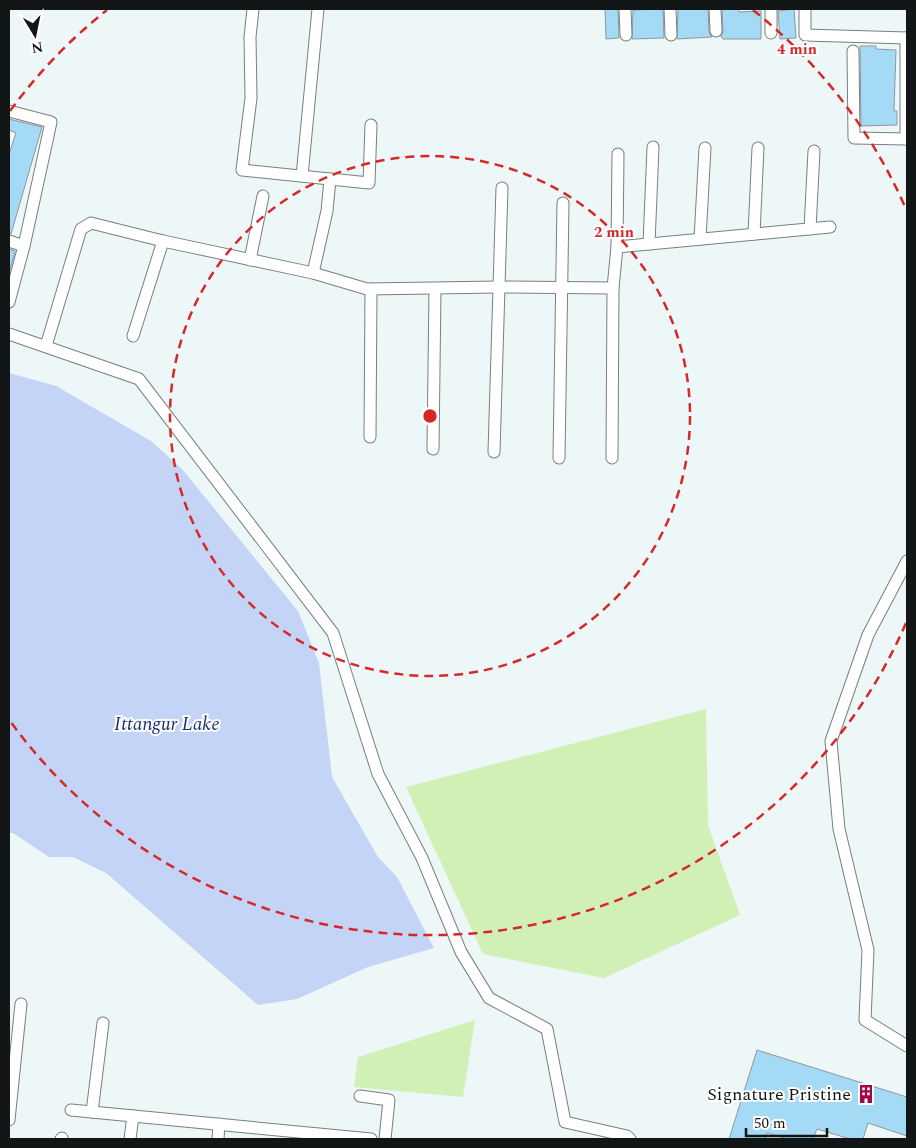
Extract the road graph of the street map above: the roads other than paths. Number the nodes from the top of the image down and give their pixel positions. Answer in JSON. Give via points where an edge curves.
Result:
{"nodes":[{"id":1,"x":253,"y":9,"type":"edge"},
{"id":2,"x":318,"y":9,"type":"edge"},
{"id":3,"x":625,"y":9,"type":"edge"},
{"id":4,"x":670,"y":9,"type":"edge"},
{"id":5,"x":715,"y":9,"type":"edge"},
{"id":6,"x":771,"y":9,"type":"edge"},
{"id":7,"x":805,"y":9,"type":"edge"},
{"id":8,"x":716,"y":31,"type":"dead end"},
{"id":9,"x":771,"y":33,"type":"dead end"},
{"id":10,"x":626,"y":35,"type":"dead end"},
{"id":11,"x":671,"y":35,"type":"dead end"},
{"id":12,"x":907,"y":38,"type":"edge"},
{"id":13,"x":853,"y":52,"type":"dead end"},
{"id":14,"x":9,"y":111,"type":"edge"},
{"id":15,"x":371,"y":125,"type":"dead end"},
{"id":16,"x":907,"y":139,"type":"edge"},
{"id":17,"x":653,"y":148,"type":"dead end"},
{"id":18,"x":705,"y":148,"type":"dead end"},
{"id":19,"x":758,"y":148,"type":"dead end"},
{"id":20,"x":814,"y":151,"type":"dead end"},
{"id":21,"x":618,"y":154,"type":"dead end"},
{"id":22,"x":302,"y":176,"type":"junction"},
{"id":23,"x":330,"y":179,"type":"junction"},
{"id":24,"x":502,"y":188,"type":"dead end"},
{"id":25,"x":263,"y":196,"type":"dead end"},
{"id":26,"x":563,"y":203,"type":"dead end"},
{"id":27,"x":830,"y":227,"type":"dead end"},
{"id":28,"x":810,"y":229,"type":"junction"},
{"id":29,"x":754,"y":234,"type":"junction"},
{"id":30,"x":700,"y":239,"type":"junction"},
{"id":31,"x":163,"y":241,"type":"junction"},
{"id":32,"x":9,"y":242,"type":"edge"},
{"id":33,"x":649,"y":244,"type":"junction"},
{"id":34,"x":24,"y":246,"type":"junction"},
{"id":35,"x":617,"y":247,"type":"junction"},
{"id":36,"x":250,"y":260,"type":"junction"},
{"id":37,"x":313,"y":273,"type":"junction"},
{"id":38,"x":498,"y":287,"type":"junction"},
{"id":39,"x":562,"y":287,"type":"junction"},
{"id":40,"x":613,"y":288,"type":"junction"},
{"id":41,"x":371,"y":289,"type":"junction"},
{"id":42,"x":435,"y":289,"type":"junction"},
{"id":43,"x":9,"y":302,"type":"edge"},
{"id":44,"x":9,"y":334,"type":"edge"},
{"id":45,"x":133,"y":336,"type":"dead end"},
{"id":46,"x":46,"y":346,"type":"junction"},
{"id":47,"x":370,"y":437,"type":"dead end"},
{"id":48,"x":433,"y":449,"type":"dead end"},
{"id":49,"x":494,"y":452,"type":"dead end"},
{"id":50,"x":559,"y":458,"type":"dead end"},
{"id":51,"x":612,"y":458,"type":"dead end"},
{"id":52,"x":907,"y":561,"type":"edge"},
{"id":53,"x":21,"y":1004,"type":"dead end"},
{"id":54,"x":102,"y":1023,"type":"dead end"},
{"id":55,"x":907,"y":1046,"type":"edge"},
{"id":56,"x":360,"y":1096,"type":"dead end"},
{"id":57,"x":10,"y":1103,"type":"edge"},
{"id":58,"x":71,"y":1110,"type":"dead end"},
{"id":59,"x":92,"y":1112,"type":"junction"},
{"id":60,"x":132,"y":1116,"type":"junction"},
{"id":61,"x":9,"y":1120,"type":"edge"},
{"id":62,"x":219,"y":1124,"type":"junction"},
{"id":63,"x":314,"y":1136,"type":"edge"},
{"id":64,"x":130,"y":1139,"type":"edge"},
{"id":65,"x":218,"y":1139,"type":"edge"},
{"id":66,"x":371,"y":1139,"type":"edge"},
{"id":67,"x":385,"y":1139,"type":"edge"},
{"id":68,"x":630,"y":1139,"type":"edge"}],
"edges":[{"from":1,"to":22,"type":"street","via":[[250,98],[242,170]]},
{"from":2,"to":22,"type":"street"},
{"from":3,"to":10,"type":"street"},
{"from":4,"to":11,"type":"street"},
{"from":5,"to":8,"type":"street"},
{"from":6,"to":9,"type":"street"},
{"from":7,"to":12,"type":"street","via":[[805,35]]},
{"from":12,"to":16,"type":"street"},
{"from":13,"to":16,"type":"street","via":[[854,138]]},
{"from":14,"to":34,"type":"street","via":[[51,122]]},
{"from":15,"to":23,"type":"street","via":[[368,183]]},
{"from":17,"to":33,"type":"street"},
{"from":18,"to":30,"type":"street"},
{"from":19,"to":29,"type":"street"},
{"from":20,"to":28,"type":"street"},
{"from":21,"to":35,"type":"street"},
{"from":22,"to":23,"type":"street"},
{"from":23,"to":37,"type":"street","via":[[327,211]]},
{"from":24,"to":38,"type":"street"},
{"from":25,"to":36,"type":"street"},
{"from":26,"to":39,"type":"street"},
{"from":27,"to":28,"type":"street"},
{"from":28,"to":29,"type":"street"},
{"from":29,"to":30,"type":"street"},
{"from":30,"to":33,"type":"street"},
{"from":31,"to":36,"type":"street"},
{"from":31,"to":45,"type":"street"},
{"from":31,"to":46,"type":"street","via":[[91,223],[81,228]]},
{"from":32,"to":34,"type":"street"},
{"from":33,"to":35,"type":"street"},
{"from":34,"to":43,"type":"street"},
{"from":35,"to":40,"type":"street"},
{"from":36,"to":37,"type":"street"},
{"from":37,"to":41,"type":"street"},
{"from":38,"to":39,"type":"street"},
{"from":38,"to":42,"type":"street"},
{"from":38,"to":49,"type":"street"},
{"from":39,"to":40,"type":"street"},
{"from":39,"to":50,"type":"street"},
{"from":40,"to":51,"type":"street"},
{"from":41,"to":42,"type":"street"},
{"from":41,"to":47,"type":"street"},
{"from":42,"to":48,"type":"street"},
{"from":44,"to":46,"type":"street"},
{"from":46,"to":68,"type":"street","via":[[139,379],[333,633],[378,774],[422,858],[461,952],[489,998],[547,1029],[565,1122]]},
{"from":52,"to":55,"type":"street","via":[[868,635],[831,741],[839,829],[868,950],[865,1020]]},
{"from":53,"to":57,"type":"street"},
{"from":54,"to":59,"type":"street"},
{"from":56,"to":67,"type":"street","via":[[389,1100]]},
{"from":57,"to":61,"type":"street"},
{"from":58,"to":59,"type":"street"},
{"from":59,"to":60,"type":"street"},
{"from":60,"to":62,"type":"street"},
{"from":60,"to":64,"type":"street"},
{"from":62,"to":63,"type":"street"},
{"from":62,"to":65,"type":"street"},
{"from":63,"to":66,"type":"street"}]}
